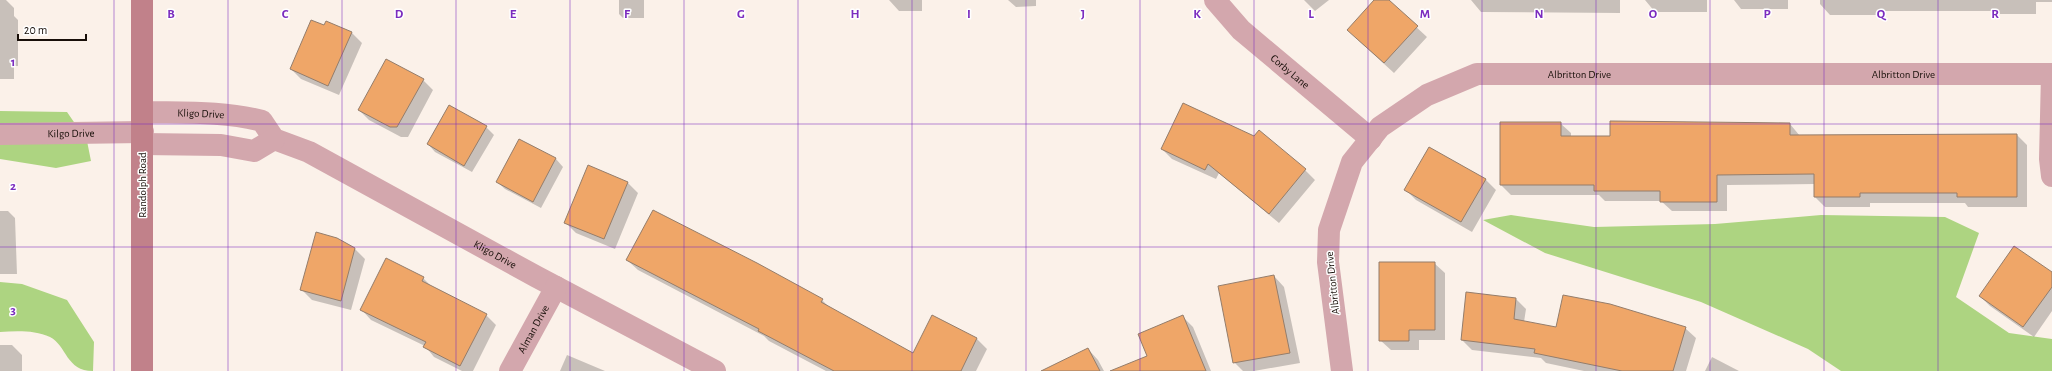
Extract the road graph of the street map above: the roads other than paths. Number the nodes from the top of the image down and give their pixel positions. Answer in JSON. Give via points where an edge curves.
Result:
{"nodes":[{"id":1,"x":142,"y":0,"type":"edge"},
{"id":2,"x":1215,"y":0,"type":"edge"},
{"id":3,"x":2052,"y":74,"type":"edge"},
{"id":4,"x":143,"y":129,"type":"junction"},
{"id":5,"x":0,"y":134,"type":"edge"},
{"id":6,"x":274,"y":139,"type":"junction"},
{"id":7,"x":1371,"y":139,"type":"junction"},
{"id":8,"x":2052,"y":176,"type":"edge"},
{"id":9,"x":556,"y":287,"type":"junction"},
{"id":10,"x":142,"y":371,"type":"edge"},
{"id":11,"x":510,"y":371,"type":"edge"},
{"id":12,"x":715,"y":371,"type":"edge"},
{"id":13,"x":1342,"y":371,"type":"edge"}],
"edges":[{"from":1,"to":4,"type":"street","name":"Randolph Road"},
{"from":2,"to":7,"type":"street","name":"Corby Lane","via":[[1241,30]]},
{"from":3,"to":7,"type":"street","name":"Albritton Drive","via":[[1477,74],[1427,95],[1380,127]]},
{"from":3,"to":8,"type":"street","name":"Albritton Drive"},
{"from":4,"to":5,"type":"street","name":"Kilgo Drive"},
{"from":4,"to":6,"type":"street","via":[[254,151]]},
{"from":4,"to":6,"type":"street","name":"Kligo Drive","via":[[248,117],[262,121]]},
{"from":4,"to":10,"type":"street","name":"Randolph Road"},
{"from":6,"to":9,"type":"street","name":"Kligo Drive","via":[[309,152]]},
{"from":7,"to":13,"type":"street","name":"Albritton Drive","via":[[1352,162],[1329,230],[1328,262]]},
{"from":9,"to":11,"type":"street","name":"Alman Drive"},
{"from":9,"to":12,"type":"street","name":"Kligo Drive"}]}
